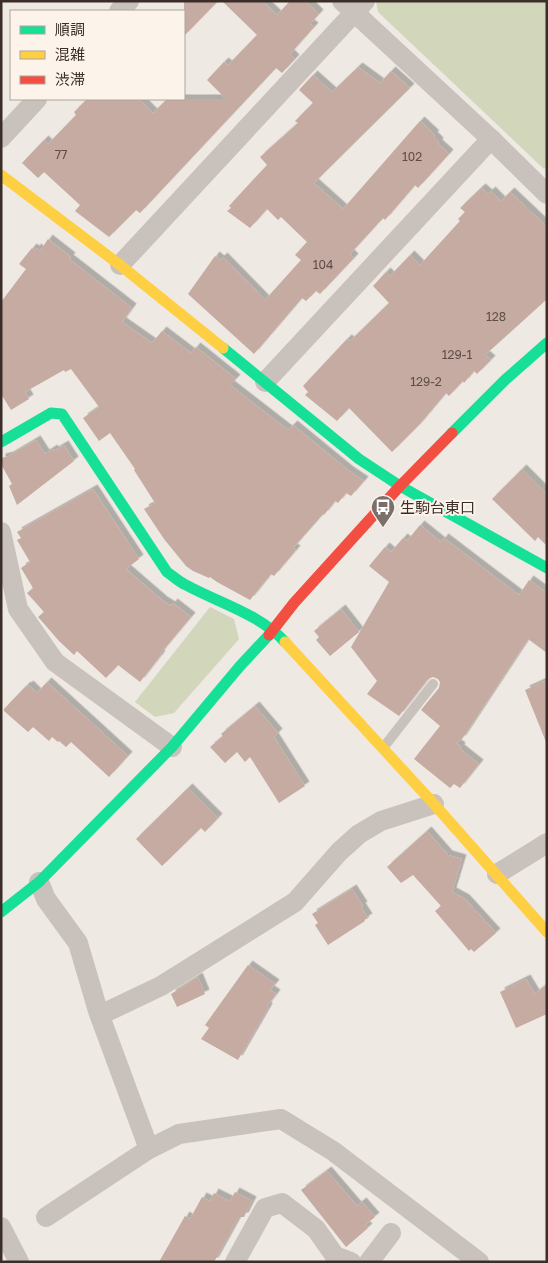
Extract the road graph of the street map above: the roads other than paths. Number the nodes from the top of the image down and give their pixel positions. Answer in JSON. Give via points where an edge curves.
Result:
{"nodes":[{"id":1,"x":129,"y":1,"type":"edge"},
{"id":2,"x":354,"y":5,"type":"edge"},
{"id":3,"x":120,"y":10,"type":"edge"},
{"id":4,"x":35,"y":100,"type":"edge"},
{"id":5,"x":1,"y":138,"type":"edge"},
{"id":6,"x":491,"y":139,"type":"junction"},
{"id":7,"x":1,"y":174,"type":"edge"},
{"id":8,"x":547,"y":194,"type":"edge"},
{"id":9,"x":120,"y":265,"type":"junction"},
{"id":10,"x":547,"y":343,"type":"edge"},
{"id":11,"x":264,"y":382,"type":"junction"},
{"id":12,"x":1,"y":442,"type":"edge"},
{"id":13,"x":400,"y":486,"type":"junction"},
{"id":14,"x":1,"y":532,"type":"edge"},
{"id":15,"x":547,"y":568,"type":"edge"},
{"id":16,"x":274,"y":630,"type":"junction"},
{"id":17,"x":433,"y":684,"type":"dead end"},
{"id":18,"x":172,"y":747,"type":"junction"},
{"id":19,"x":383,"y":748,"type":"junction"},
{"id":20,"x":434,"y":804,"type":"junction"},
{"id":21,"x":547,"y":843,"type":"edge"},
{"id":22,"x":496,"y":874,"type":"junction"},
{"id":23,"x":39,"y":882,"type":"junction"},
{"id":24,"x":1,"y":912,"type":"edge"},
{"id":25,"x":547,"y":932,"type":"edge"},
{"id":26,"x":100,"y":1016,"type":"junction"},
{"id":27,"x":149,"y":1149,"type":"junction"},
{"id":28,"x":46,"y":1217,"type":"dead end"},
{"id":29,"x":1,"y":1227,"type":"edge"},
{"id":30,"x":391,"y":1233,"type":"dead end"},
{"id":31,"x":19,"y":1262,"type":"edge"},
{"id":32,"x":235,"y":1262,"type":"edge"},
{"id":33,"x":351,"y":1262,"type":"edge"},
{"id":34,"x":369,"y":1262,"type":"edge"},
{"id":35,"x":479,"y":1262,"type":"edge"}],
"edges":[{"from":1,"to":3,"type":"street"},
{"from":2,"to":6,"type":"street"},
{"from":2,"to":9,"type":"street"},
{"from":4,"to":5,"type":"street"},
{"from":6,"to":8,"type":"street"},
{"from":6,"to":11,"type":"street"},
{"from":7,"to":9,"type":"street"},
{"from":9,"to":11,"type":"street"},
{"from":10,"to":13,"type":"street","via":[[506,379]]},
{"from":11,"to":13,"type":"street","via":[[359,459]]},
{"from":12,"to":16,"type":"street","via":[[51,413],[62,414],[167,572],[185,585]]},
{"from":13,"to":15,"type":"street"},
{"from":13,"to":16,"type":"street","via":[[294,603]]},
{"from":14,"to":18,"type":"street","via":[[18,610],[55,662]]},
{"from":16,"to":18,"type":"street"},
{"from":16,"to":19,"type":"street"},
{"from":17,"to":19,"type":"lane"},
{"from":18,"to":23,"type":"street"},
{"from":19,"to":20,"type":"street"},
{"from":20,"to":22,"type":"street"},
{"from":20,"to":26,"type":"street","via":[[380,821],[358,834],[294,902],[161,986]]},
{"from":21,"to":22,"type":"street"},
{"from":22,"to":25,"type":"street"},
{"from":23,"to":24,"type":"street"},
{"from":23,"to":26,"type":"street","via":[[46,899],[78,943]]},
{"from":26,"to":27,"type":"street"},
{"from":27,"to":28,"type":"street"},
{"from":27,"to":35,"type":"street","via":[[179,1134],[281,1119],[333,1151]]},
{"from":29,"to":31,"type":"street"},
{"from":30,"to":34,"type":"street"},
{"from":32,"to":33,"type":"street","via":[[266,1208],[282,1203],[316,1230],[335,1256]]}]}
